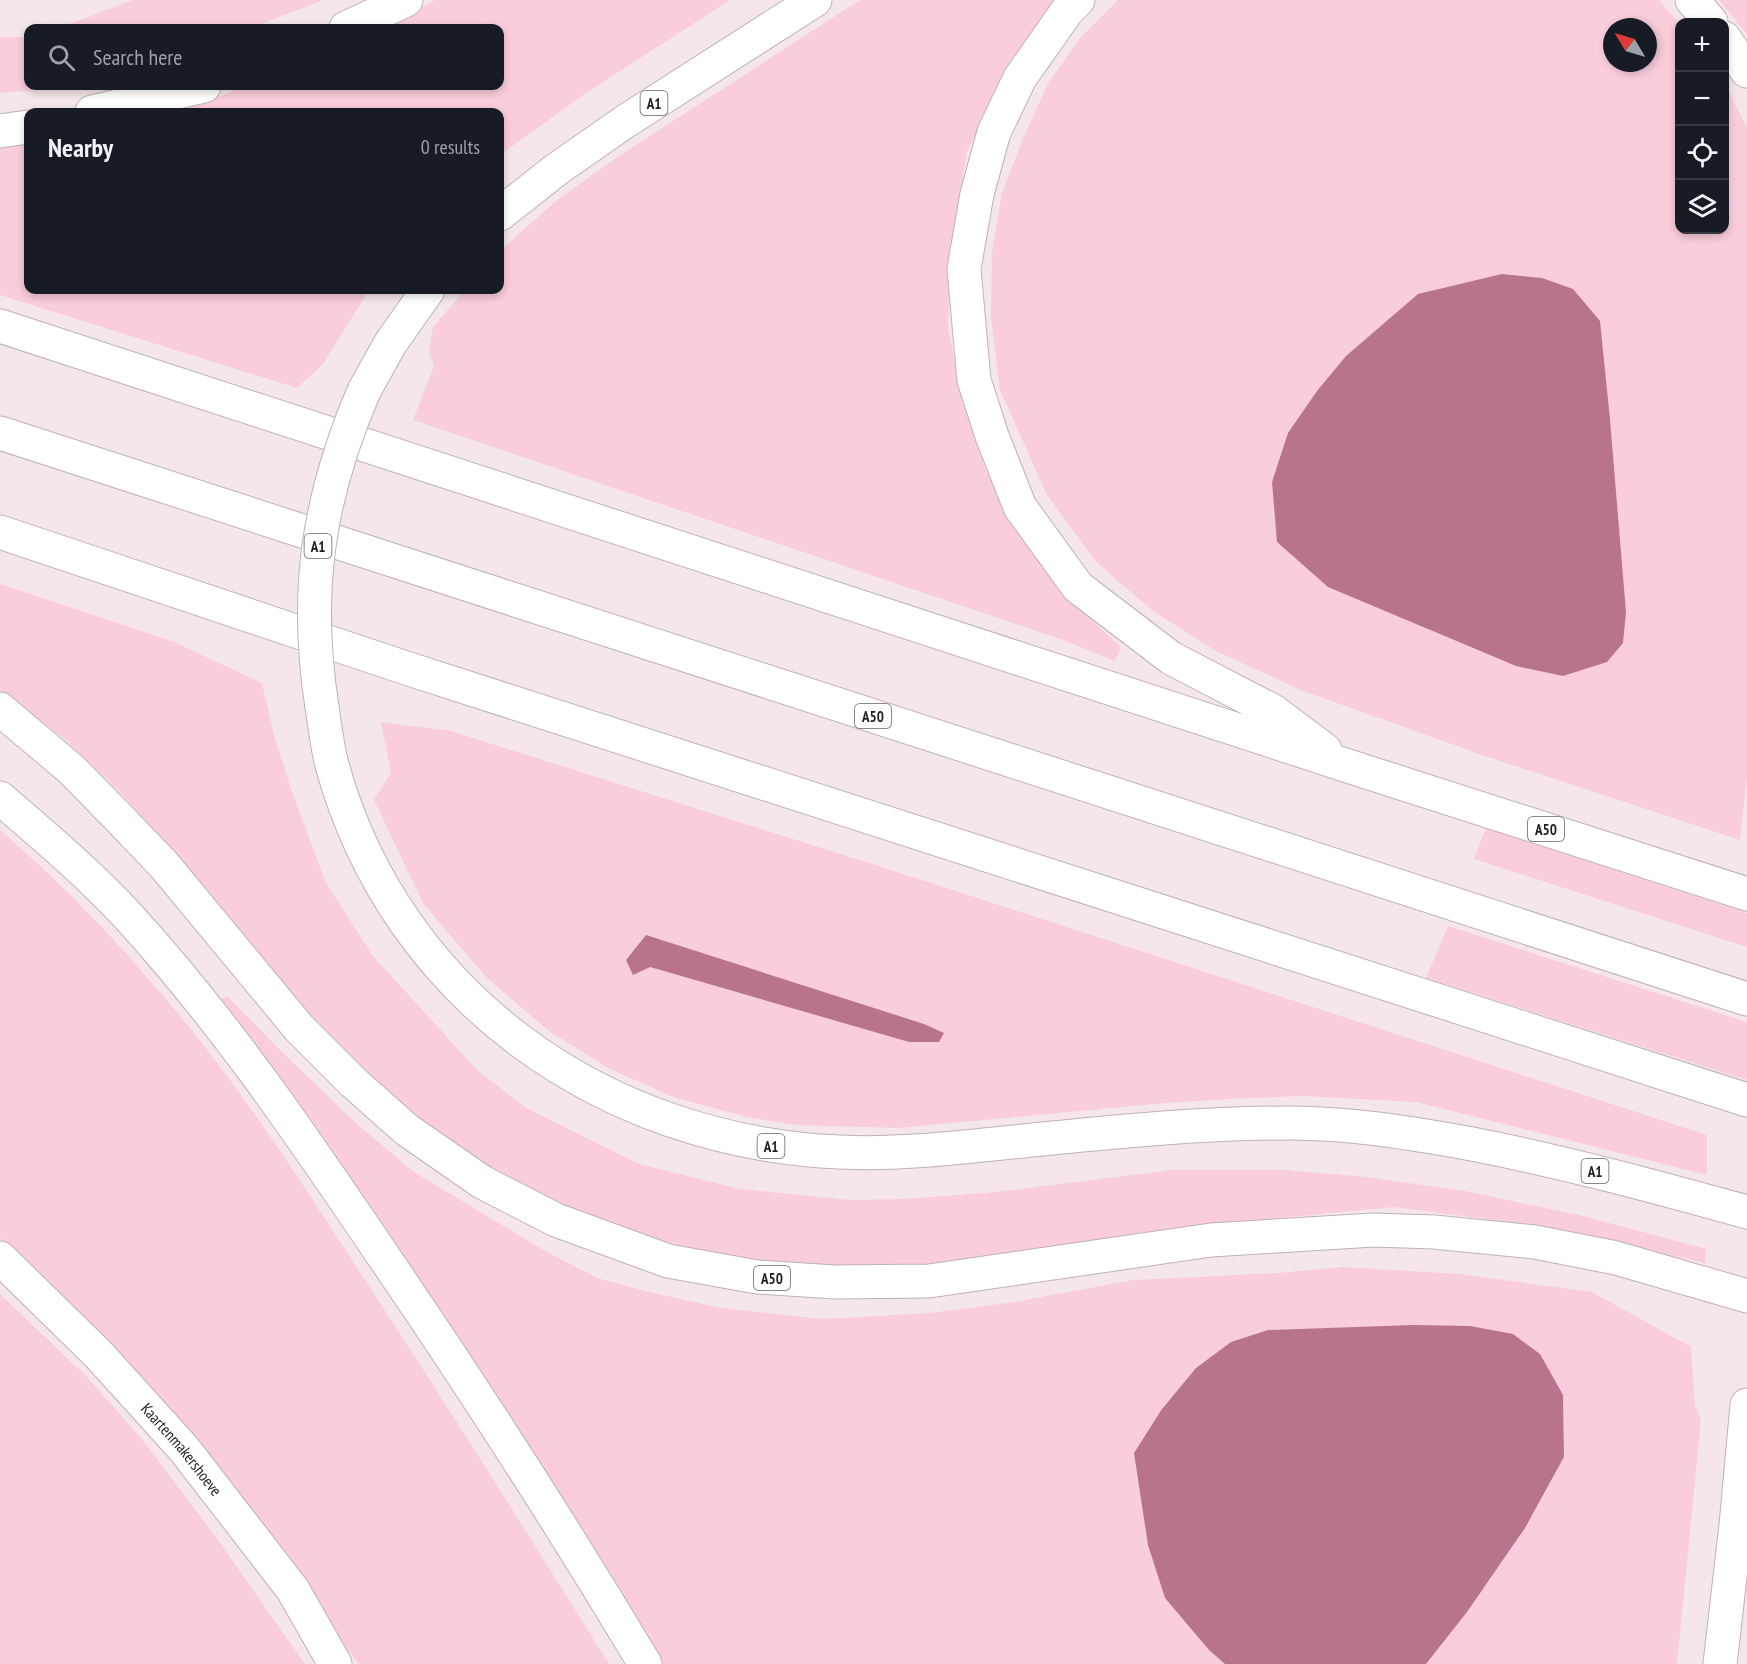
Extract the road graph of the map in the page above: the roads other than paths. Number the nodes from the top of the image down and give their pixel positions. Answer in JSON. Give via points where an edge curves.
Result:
{"nodes":[{"id":1,"x":406,"y":0,"type":"edge"},
{"id":2,"x":815,"y":0,"type":"edge"},
{"id":3,"x":1078,"y":0,"type":"edge"},
{"id":4,"x":1692,"y":0,"type":"edge"},
{"id":5,"x":1708,"y":18,"type":"edge"},
{"id":6,"x":355,"y":24,"type":"edge"},
{"id":7,"x":1729,"y":44,"type":"edge"},
{"id":8,"x":1747,"y":71,"type":"edge"},
{"id":9,"x":187,"y":90,"type":"edge"},
{"id":10,"x":109,"y":108,"type":"edge"},
{"id":11,"x":24,"y":128,"type":"edge"},
{"id":12,"x":0,"y":131,"type":"edge"},
{"id":13,"x":504,"y":211,"type":"edge"},
{"id":14,"x":425,"y":294,"type":"edge"},
{"id":15,"x":0,"y":326,"type":"edge"},
{"id":16,"x":0,"y":433,"type":"edge"},
{"id":17,"x":0,"y":532,"type":"edge"},
{"id":18,"x":0,"y":709,"type":"edge"},
{"id":19,"x":1345,"y":765,"type":"junction"},
{"id":20,"x":0,"y":798,"type":"edge"},
{"id":21,"x":1747,"y":894,"type":"edge"},
{"id":22,"x":1747,"y":999,"type":"edge"},
{"id":23,"x":1747,"y":1100,"type":"edge"},
{"id":24,"x":1747,"y":1212,"type":"edge"},
{"id":25,"x":0,"y":1258,"type":"edge"},
{"id":26,"x":1747,"y":1296,"type":"edge"},
{"id":27,"x":1747,"y":1406,"type":"edge"},
{"id":28,"x":335,"y":1664,"type":"edge"},
{"id":29,"x":645,"y":1664,"type":"edge"},
{"id":30,"x":1720,"y":1664,"type":"edge"}],
"edges":[{"from":1,"to":6,"type":"main road"},
{"from":2,"to":13,"type":"main road","number":"A1","via":[[626,121]]},
{"from":3,"to":19,"type":"main road","number":"A50","via":[[1020,78],[994,132],[977,194],[963,269],[974,380],[992,436],[1020,507],[1078,587],[1170,658],[1273,711]]},
{"from":4,"to":5,"type":"main road"},
{"from":7,"to":8,"type":"main road"},
{"from":9,"to":10,"type":"main road"},
{"from":11,"to":12,"type":"main road"},
{"from":14,"to":24,"type":"main road","number":"A1","bridge":true,"via":[[390,344],[364,391],[348,428],[325,506],[314,586],[316,667],[322,707],[331,762],[358,835],[390,896],[434,958],[469,996],[546,1060],[636,1109],[710,1134],[795,1149],[901,1152],[1173,1127],[1291,1123],[1346,1126],[1441,1138],[1585,1168]]},
{"from":15,"to":19,"type":"main road","number":"A50"},
{"from":16,"to":22,"type":"main road","number":"A50"},
{"from":17,"to":23,"type":"main road"},
{"from":18,"to":26,"type":"main road","number":"A50","via":[[72,770],[119,818],[164,865],[299,1028],[407,1130],[482,1182],[556,1220],[668,1261],[757,1277],[835,1282],[929,1281],[1211,1240],[1373,1230],[1535,1242],[1616,1258]]},
{"from":19,"to":21,"type":"main road","number":"A50"},
{"from":20,"to":29,"type":"main road","via":[[127,916],[279,1104],[480,1397]]},
{"from":25,"to":28,"type":"main road","name":"Kaartenmakershoeve","via":[[99,1355],[184,1449],[293,1590]]},
{"from":27,"to":30,"type":"main road"}]}
